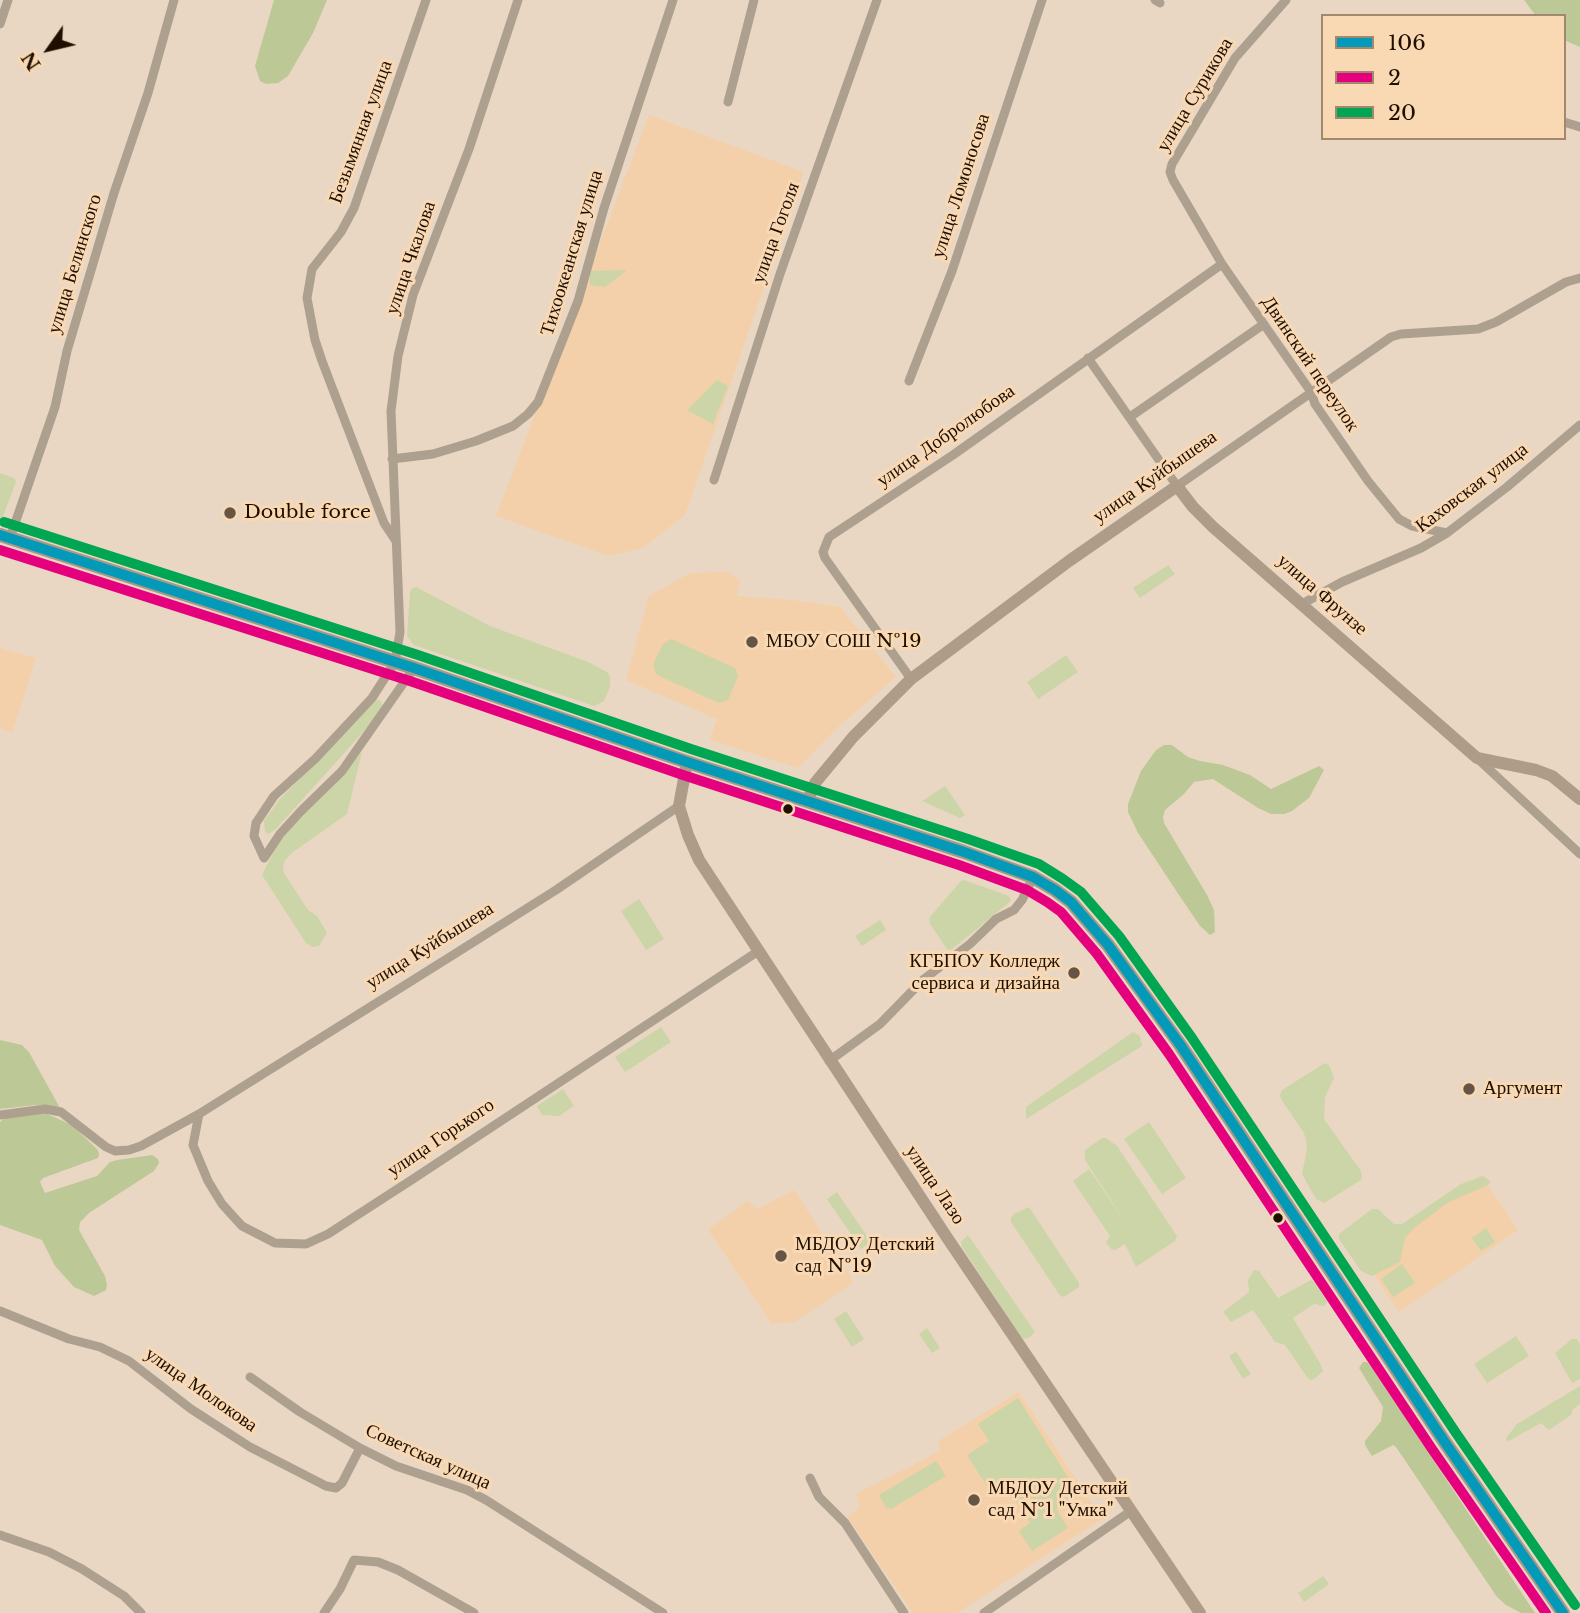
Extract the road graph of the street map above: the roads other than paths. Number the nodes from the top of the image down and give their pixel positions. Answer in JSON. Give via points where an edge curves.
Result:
{"nodes":[{"id":1,"x":8,"y":0,"type":"edge"},
{"id":2,"x":174,"y":0,"type":"edge"},
{"id":3,"x":426,"y":0,"type":"edge"},
{"id":4,"x":518,"y":0,"type":"edge"},
{"id":5,"x":673,"y":0,"type":"edge"},
{"id":6,"x":754,"y":0,"type":"edge"},
{"id":7,"x":877,"y":0,"type":"edge"},
{"id":8,"x":1042,"y":0,"type":"edge"},
{"id":9,"x":1286,"y":0,"type":"edge"},
{"id":10,"x":0,"y":24,"type":"edge"},
{"id":11,"x":728,"y":102,"type":"dead end"},
{"id":12,"x":1173,"y":180,"type":"joint"},
{"id":13,"x":1222,"y":264,"type":"junction"},
{"id":14,"x":1580,"y":278,"type":"edge"},
{"id":15,"x":1264,"y":324,"type":"junction"},
{"id":16,"x":1088,"y":358,"type":"junction"},
{"id":17,"x":909,"y":381,"type":"dead end"},
{"id":18,"x":1311,"y":392,"type":"junction"},
{"id":19,"x":1130,"y":417,"type":"junction"},
{"id":20,"x":1580,"y":425,"type":"edge"},
{"id":21,"x":392,"y":459,"type":"junction"},
{"id":22,"x":714,"y":480,"type":"dead end"},
{"id":23,"x":1177,"y":486,"type":"junction"},
{"id":24,"x":1447,"y":533,"type":"junction"},
{"id":25,"x":5,"y":537,"type":"edge"},
{"id":26,"x":397,"y":543,"type":"junction"},
{"id":27,"x":1302,"y":604,"type":"junction"},
{"id":28,"x":395,"y":662,"type":"junction"},
{"id":29,"x":414,"y":668,"type":"junction"},
{"id":30,"x":911,"y":679,"type":"junction"},
{"id":31,"x":1477,"y":758,"type":"junction"},
{"id":32,"x":687,"y":762,"type":"junction"},
{"id":33,"x":1580,"y":799,"type":"edge"},
{"id":34,"x":808,"y":800,"type":"junction"},
{"id":35,"x":679,"y":806,"type":"junction"},
{"id":36,"x":1580,"y":854,"type":"edge"},
{"id":37,"x":1033,"y":877,"type":"junction"},
{"id":38,"x":757,"y":951,"type":"junction"},
{"id":39,"x":829,"y":1061,"type":"junction"},
{"id":40,"x":199,"y":1114,"type":"junction"},
{"id":41,"x":0,"y":1115,"type":"edge"},
{"id":42,"x":0,"y":1311,"type":"edge"},
{"id":43,"x":250,"y":1377,"type":"dead end"},
{"id":44,"x":360,"y":1448,"type":"junction"},
{"id":45,"x":810,"y":1478,"type":"dead end"},
{"id":46,"x":1131,"y":1511,"type":"junction"},
{"id":47,"x":0,"y":1535,"type":"edge"},
{"id":48,"x":141,"y":1613,"type":"edge"},
{"id":49,"x":324,"y":1613,"type":"edge"},
{"id":50,"x":474,"y":1613,"type":"edge"},
{"id":51,"x":663,"y":1613,"type":"edge"},
{"id":52,"x":904,"y":1613,"type":"edge"},
{"id":53,"x":984,"y":1613,"type":"edge"},
{"id":54,"x":1200,"y":1613,"type":"edge"},
{"id":55,"x":1563,"y":1613,"type":"edge"}],
"edges":[{"from":1,"to":10,"type":"street"},
{"from":2,"to":25,"type":"street","name":"улица Белинского","via":[[67,351],[55,407]]},
{"from":3,"to":26,"type":"street","name":"Безымянная улица","via":[[355,208],[312,269],[307,298],[322,361],[384,523]]},
{"from":4,"to":21,"type":"street","name":"улица Чкалова","via":[[469,149],[413,295],[394,383]]},
{"from":5,"to":21,"type":"street","name":"Тихоокеанская улица","via":[[574,313],[538,402],[519,422],[476,441],[433,454]]},
{"from":6,"to":11,"type":"street"},
{"from":7,"to":22,"type":"street","name":"улица Гоголя","via":[[780,274]]},
{"from":8,"to":17,"type":"street","name":"улица Ломоносова","via":[[952,271]]},
{"from":9,"to":12,"type":"street","name":"улица Сурикова","via":[[1235,58],[1172,164]]},
{"from":12,"to":13,"type":"street","name":"Двинский переулок"},
{"from":13,"to":15,"type":"street","name":"Двинский переулок"},
{"from":13,"to":16,"type":"street","name":"улица Добролюбова"},
{"from":14,"to":18,"type":"street","name":"улица Куйбышева","via":[[1478,329],[1391,337]]},
{"from":15,"to":18,"type":"street","name":"Двинский переулок"},
{"from":15,"to":19,"type":"street"},
{"from":16,"to":19,"type":"street","name":"улица Фрунзе"},
{"from":16,"to":30,"type":"street","name":"улица Добролюбова","via":[[838,530],[825,544],[823,552],[831,567]]},
{"from":18,"to":23,"type":"street","name":"улица Куйбышева"},
{"from":18,"to":24,"type":"street","name":"Двинский переулок","via":[[1368,481],[1399,519]]},
{"from":19,"to":23,"type":"street","name":"улица Фрунзе"},
{"from":20,"to":24,"type":"street","name":"Каховская улица"},
{"from":21,"to":26,"type":"street","name":"улица Чкалова"},
{"from":23,"to":27,"type":"main road","name":"улица Фрунзе","via":[[1213,527]]},
{"from":23,"to":30,"type":"main road","name":"улица Куйбышева"},
{"from":24,"to":27,"type":"street","name":"Каховская улица"},
{"from":25,"to":28,"type":"main road"},
{"from":26,"to":28,"type":"street","name":"улица Чкалова","via":[[400,632]]},
{"from":27,"to":31,"type":"main road","name":"улица Фрунзе"},
{"from":28,"to":29,"type":"main road"},
{"from":28,"to":29,"type":"street","via":[[372,698],[274,796],[256,823],[254,836],[264,858],[280,834],[342,771]]},
{"from":29,"to":32,"type":"main road"},
{"from":30,"to":34,"type":"main road","name":"улица Куйбышева","via":[[853,737],[815,783]]},
{"from":31,"to":33,"type":"main road","via":[[1536,769]]},
{"from":31,"to":36,"type":"street"},
{"from":32,"to":34,"type":"main road"},
{"from":32,"to":35,"type":"main road","name":"улица Лазо"},
{"from":34,"to":37,"type":"main road"},
{"from":35,"to":38,"type":"main road","name":"улица Лазо","via":[[699,860]]},
{"from":35,"to":40,"type":"street","name":"улица Куйбышева","via":[[526,909]]},
{"from":37,"to":39,"type":"street","via":[[1014,910],[996,919],[924,979],[893,1013]]},
{"from":37,"to":55,"type":"main road","via":[[1070,902],[1159,1015]]},
{"from":38,"to":39,"type":"main road","name":"улица Лазо"},
{"from":38,"to":40,"type":"street","name":"улица Горького","via":[[413,1179],[306,1244],[275,1243],[242,1226],[222,1204],[193,1145]]},
{"from":39,"to":46,"type":"main road","name":"улица Лазо"},
{"from":40,"to":41,"type":"street","name":"улица Куйбышева","via":[[141,1146],[115,1151],[61,1112],[45,1109]]},
{"from":42,"to":44,"type":"street","name":"улица Молокова","via":[[129,1361],[250,1447],[326,1486],[336,1488],[342,1483]]},
{"from":43,"to":44,"type":"street","name":"Советская улица"},
{"from":44,"to":51,"type":"street","name":"Советская улица","via":[[486,1500]]},
{"from":45,"to":52,"type":"street"},
{"from":46,"to":53,"type":"street"},
{"from":46,"to":54,"type":"main road","name":"улица Лазо"},
{"from":47,"to":48,"type":"street","via":[[82,1569]]},
{"from":49,"to":50,"type":"street","via":[[354,1560],[379,1562],[398,1570]]}]}
